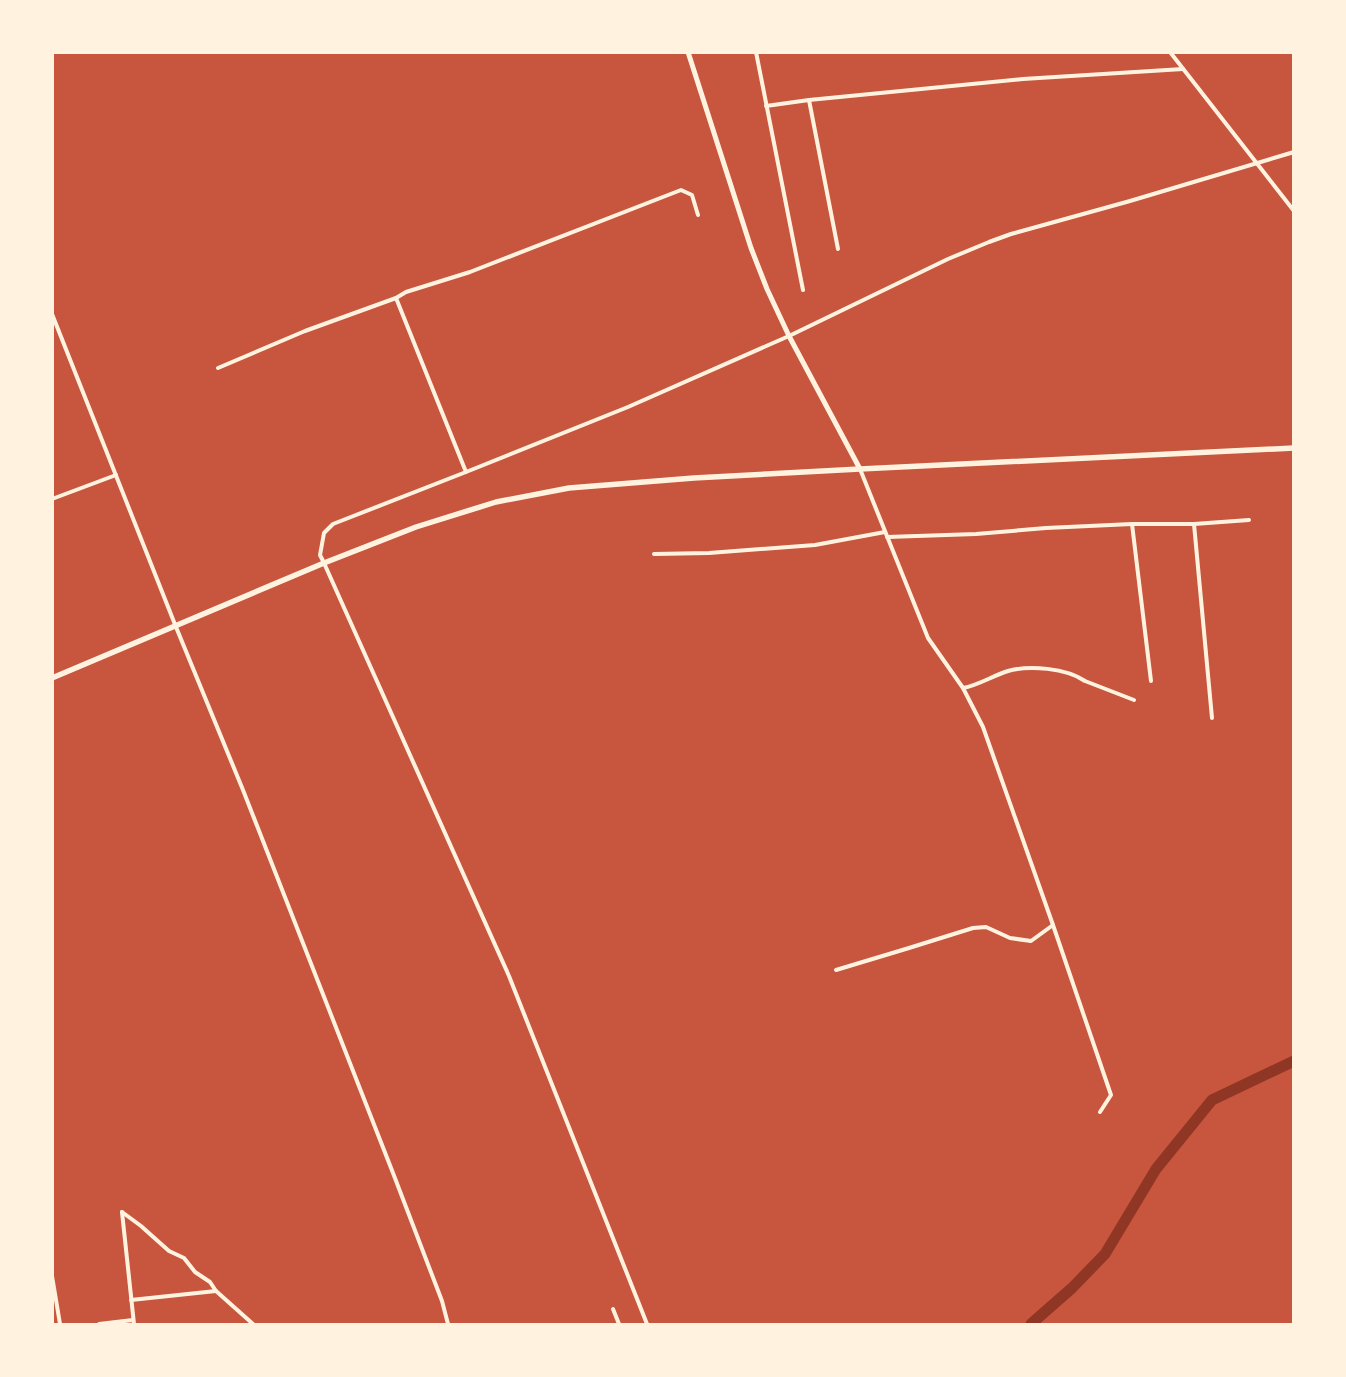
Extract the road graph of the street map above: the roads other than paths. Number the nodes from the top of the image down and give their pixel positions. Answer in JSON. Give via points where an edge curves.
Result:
{"nodes":[{"id":1,"x":688,"y":52,"type":"edge"},
{"id":2,"x":756,"y":52,"type":"edge"},
{"id":3,"x":1170,"y":52,"type":"edge"},
{"id":4,"x":1183,"y":69,"type":"junction"},
{"id":5,"x":809,"y":100,"type":"junction"},
{"id":6,"x":766,"y":106,"type":"junction"},
{"id":7,"x":1294,"y":152,"type":"edge"},
{"id":8,"x":1256,"y":164,"type":"junction"},
{"id":9,"x":1294,"y":211,"type":"edge"},
{"id":10,"x":698,"y":215,"type":"dead end"},
{"id":11,"x":838,"y":249,"type":"dead end"},
{"id":12,"x":803,"y":290,"type":"dead end"},
{"id":13,"x":396,"y":298,"type":"junction"},
{"id":14,"x":52,"y":314,"type":"edge"},
{"id":15,"x":789,"y":336,"type":"junction"},
{"id":16,"x":218,"y":368,"type":"dead end"},
{"id":17,"x":1294,"y":448,"type":"edge"},
{"id":18,"x":860,"y":468,"type":"junction"},
{"id":19,"x":466,"y":472,"type":"junction"},
{"id":20,"x":116,"y":475,"type":"junction"},
{"id":21,"x":52,"y":499,"type":"edge"},
{"id":22,"x":1249,"y":520,"type":"dead end"},
{"id":23,"x":1132,"y":524,"type":"junction"},
{"id":24,"x":1194,"y":524,"type":"junction"},
{"id":25,"x":885,"y":532,"type":"junction"},
{"id":26,"x":887,"y":537,"type":"junction"},
{"id":27,"x":654,"y":554,"type":"dead end"},
{"id":28,"x":324,"y":563,"type":"junction"},
{"id":29,"x":176,"y":627,"type":"junction"},
{"id":30,"x":52,"y":678,"type":"edge"},
{"id":31,"x":1152,"y":681,"type":"dead end"},
{"id":32,"x":963,"y":688,"type":"junction"},
{"id":33,"x":1134,"y":700,"type":"dead end"},
{"id":34,"x":1212,"y":718,"type":"dead end"},
{"id":35,"x":1053,"y":925,"type":"junction"},
{"id":36,"x":836,"y":970,"type":"dead end"},
{"id":37,"x":1100,"y":1112,"type":"dead end"},
{"id":38,"x":52,"y":1276,"type":"edge"},
{"id":39,"x":216,"y":1291,"type":"junction"},
{"id":40,"x":131,"y":1300,"type":"junction"},
{"id":41,"x":613,"y":1309,"type":"dead end"},
{"id":42,"x":133,"y":1322,"type":"edge"},
{"id":43,"x":60,"y":1324,"type":"edge"},
{"id":44,"x":99,"y":1324,"type":"edge"},
{"id":45,"x":253,"y":1324,"type":"edge"},
{"id":46,"x":448,"y":1324,"type":"edge"},
{"id":47,"x":619,"y":1324,"type":"edge"},
{"id":48,"x":647,"y":1324,"type":"edge"}],
"edges":[{"from":1,"to":15,"type":"main road","via":[[751,248]]},
{"from":2,"to":6,"type":"street"},
{"from":3,"to":4,"type":"street"},
{"from":4,"to":5,"type":"street","via":[[1023,79]]},
{"from":4,"to":8,"type":"street"},
{"from":5,"to":6,"type":"street"},
{"from":5,"to":11,"type":"street"},
{"from":6,"to":12,"type":"street"},
{"from":7,"to":8,"type":"street"},
{"from":8,"to":9,"type":"street"},
{"from":8,"to":15,"type":"street","via":[[989,242]]},
{"from":10,"to":13,"type":"street","via":[[692,195],[681,190]]},
{"from":13,"to":16,"type":"street","via":[[305,331]]},
{"from":13,"to":19,"type":"street"},
{"from":14,"to":20,"type":"street"},
{"from":15,"to":18,"type":"main road"},
{"from":15,"to":19,"type":"street","via":[[628,407]]},
{"from":17,"to":18,"type":"main road"},
{"from":18,"to":25,"type":"street"},
{"from":18,"to":28,"type":"main road","via":[[569,488],[496,502],[416,527]]},
{"from":19,"to":28,"type":"street","via":[[333,524],[324,533],[320,555]]},
{"from":20,"to":21,"type":"street"},
{"from":20,"to":29,"type":"street"},
{"from":22,"to":24,"type":"street"},
{"from":23,"to":24,"type":"street"},
{"from":23,"to":26,"type":"street"},
{"from":23,"to":31,"type":"street"},
{"from":24,"to":34,"type":"street"},
{"from":25,"to":26,"type":"street"},
{"from":25,"to":27,"type":"street","via":[[815,545]]},
{"from":26,"to":32,"type":"street","via":[[928,638]]},
{"from":28,"to":29,"type":"main road"},
{"from":28,"to":48,"type":"street","via":[[509,976]]},
{"from":29,"to":30,"type":"main road"},
{"from":29,"to":46,"type":"street","via":[[383,1146]]},
{"from":32,"to":33,"type":"street","via":[[1006,672],[1037,668],[1077,676]]},
{"from":32,"to":35,"type":"street","via":[[983,727]]},
{"from":35,"to":36,"type":"street","via":[[1030,941],[1010,938],[986,928],[973,928]]},
{"from":35,"to":37,"type":"street","via":[[1111,1095]]},
{"from":38,"to":43,"type":"street"},
{"from":39,"to":40,"type":"street"},
{"from":39,"to":40,"type":"street","via":[[184,1258],[169,1252],[122,1212]]},
{"from":39,"to":45,"type":"street"},
{"from":40,"to":42,"type":"street"},
{"from":41,"to":47,"type":"street"},
{"from":42,"to":44,"type":"street"}]}
